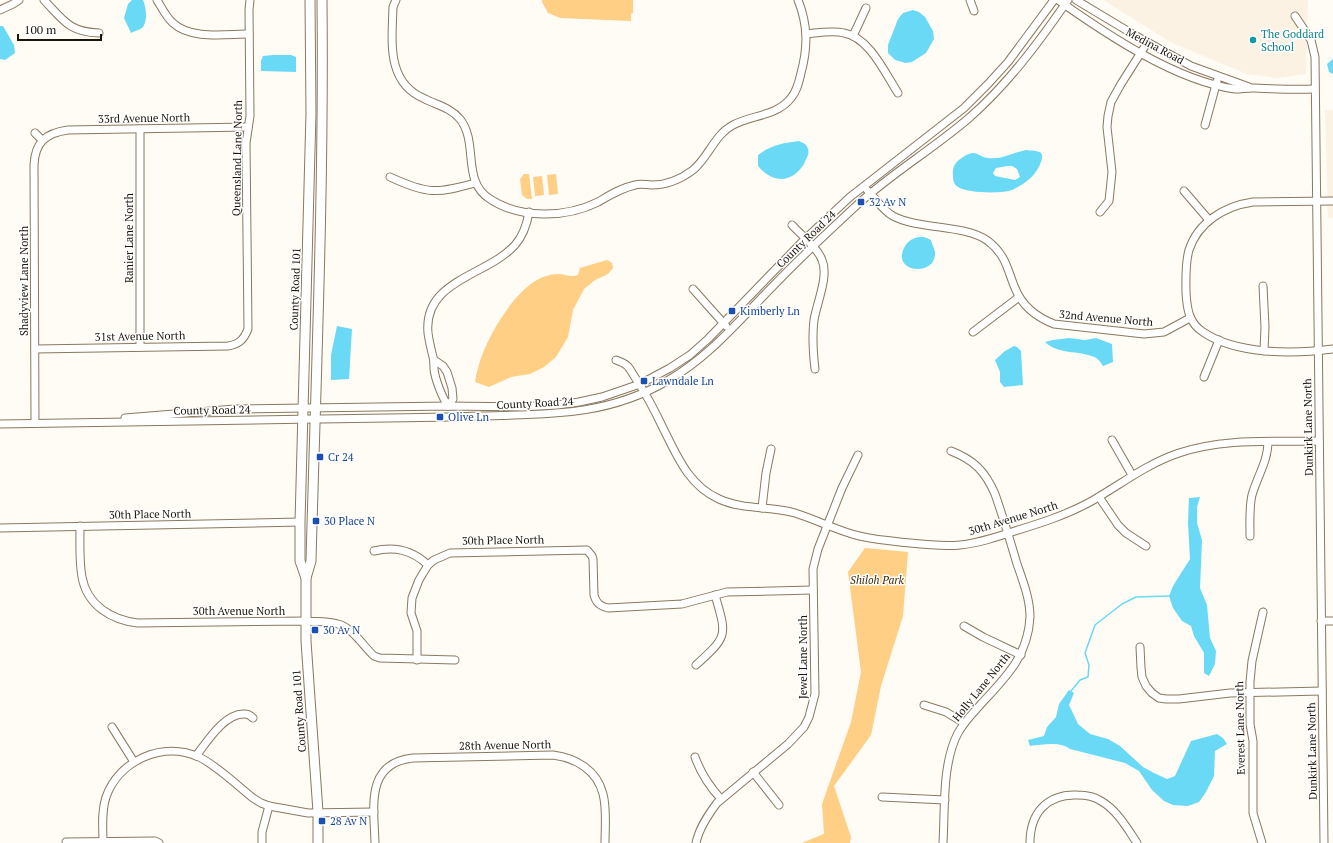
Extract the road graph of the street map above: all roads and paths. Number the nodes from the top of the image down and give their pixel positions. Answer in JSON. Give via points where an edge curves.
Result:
{"nodes":[{"id":1,"x":19,"y":0,"type":"edge"},
{"id":2,"x":44,"y":0,"type":"edge"},
{"id":3,"x":157,"y":0,"type":"edge"},
{"id":4,"x":250,"y":0,"type":"edge"},
{"id":5,"x":310,"y":0,"type":"edge"},
{"id":6,"x":322,"y":0,"type":"edge"},
{"id":7,"x":396,"y":0,"type":"edge"},
{"id":8,"x":798,"y":0,"type":"edge"},
{"id":9,"x":970,"y":0,"type":"edge"},
{"id":10,"x":1054,"y":0,"type":"edge"},
{"id":11,"x":1058,"y":0,"type":"edge"},
{"id":12,"x":1076,"y":0,"type":"edge"},
{"id":13,"x":1067,"y":2,"type":"edge"},
{"id":14,"x":866,"y":8,"type":"dead end"},
{"id":15,"x":0,"y":10,"type":"edge"},
{"id":16,"x":974,"y":12,"type":"dead end"},
{"id":17,"x":1295,"y":16,"type":"dead end"},
{"id":18,"x":99,"y":33,"type":"dead end"},
{"id":19,"x":249,"y":34,"type":"junction"},
{"id":20,"x":806,"y":34,"type":"junction"},
{"id":21,"x":853,"y":36,"type":"junction"},
{"id":22,"x":1147,"y":43,"type":"junction"},
{"id":23,"x":1141,"y":53,"type":"junction"},
{"id":24,"x":1218,"y":76,"type":"junction"},
{"id":25,"x":1216,"y":85,"type":"junction"},
{"id":26,"x":1251,"y":88,"type":"junction"},
{"id":27,"x":1314,"y":89,"type":"junction"},
{"id":28,"x":898,"y":93,"type":"dead end"},
{"id":29,"x":1205,"y":125,"type":"dead end"},
{"id":30,"x":248,"y":127,"type":"junction"},
{"id":31,"x":140,"y":129,"type":"junction"},
{"id":32,"x":35,"y":133,"type":"dead end"},
{"id":33,"x":42,"y":140,"type":"junction"},
{"id":34,"x":390,"y":177,"type":"dead end"},
{"id":35,"x":475,"y":183,"type":"junction"},
{"id":36,"x":863,"y":187,"type":"junction"},
{"id":37,"x":1184,"y":191,"type":"dead end"},
{"id":38,"x":870,"y":193,"type":"junction"},
{"id":39,"x":1317,"y":201,"type":"junction"},
{"id":40,"x":1333,"y":201,"type":"edge"},
{"id":41,"x":529,"y":212,"type":"junction"},
{"id":42,"x":1100,"y":212,"type":"dead end"},
{"id":43,"x":1209,"y":220,"type":"junction"},
{"id":44,"x":792,"y":225,"type":"dead end"},
{"id":45,"x":805,"y":239,"type":"junction"},
{"id":46,"x":812,"y":246,"type":"junction"},
{"id":47,"x":1263,"y":286,"type":"dead end"},
{"id":48,"x":693,"y":289,"type":"dead end"},
{"id":49,"x":1019,"y":297,"type":"junction"},
{"id":50,"x":1190,"y":318,"type":"junction"},
{"id":51,"x":724,"y":323,"type":"junction"},
{"id":52,"x":731,"y":330,"type":"junction"},
{"id":53,"x":973,"y":332,"type":"dead end"},
{"id":54,"x":243,"y":339,"type":"joint"},
{"id":55,"x":1219,"y":340,"type":"junction"},
{"id":56,"x":140,"y":347,"type":"junction"},
{"id":57,"x":35,"y":349,"type":"junction"},
{"id":58,"x":1333,"y":350,"type":"edge"},
{"id":59,"x":1264,"y":351,"type":"junction"},
{"id":60,"x":1318,"y":351,"type":"junction"},
{"id":61,"x":434,"y":360,"type":"junction"},
{"id":62,"x":616,"y":360,"type":"dead end"},
{"id":63,"x":815,"y":369,"type":"dead end"},
{"id":64,"x":1204,"y":377,"type":"dead end"},
{"id":65,"x":643,"y":388,"type":"junction"},
{"id":66,"x":448,"y":406,"type":"junction"},
{"id":67,"x":303,"y":408,"type":"junction"},
{"id":68,"x":315,"y":408,"type":"junction"},
{"id":69,"x":448,"y":417,"type":"junction"},
{"id":70,"x":303,"y":419,"type":"junction"},
{"id":71,"x":315,"y":419,"type":"junction"},
{"id":72,"x":35,"y":423,"type":"junction"},
{"id":73,"x":0,"y":424,"type":"edge"},
{"id":74,"x":1112,"y":440,"type":"dead end"},
{"id":75,"x":1319,"y":441,"type":"junction"},
{"id":76,"x":1268,"y":442,"type":"junction"},
{"id":77,"x":770,"y":449,"type":"dead end"},
{"id":78,"x":951,"y":450,"type":"dead end"},
{"id":79,"x":858,"y":455,"type":"dead end"},
{"id":80,"x":1132,"y":475,"type":"junction"},
{"id":81,"x":1099,"y":497,"type":"junction"},
{"id":82,"x":762,"y":508,"type":"junction"},
{"id":83,"x":300,"y":522,"type":"junction"},
{"id":84,"x":828,"y":525,"type":"junction"},
{"id":85,"x":80,"y":526,"type":"junction"},
{"id":86,"x":0,"y":528,"type":"edge"},
{"id":87,"x":1008,"y":533,"type":"junction"},
{"id":88,"x":1250,"y":536,"type":"dead end"},
{"id":89,"x":1146,"y":546,"type":"dead end"},
{"id":90,"x":374,"y":551,"type":"dead end"},
{"id":91,"x":428,"y":565,"type":"junction"},
{"id":92,"x":306,"y":578,"type":"junction"},
{"id":93,"x":813,"y":590,"type":"junction"},
{"id":94,"x":715,"y":595,"type":"junction"},
{"id":95,"x":1263,"y":612,"type":"dead end"},
{"id":96,"x":306,"y":621,"type":"junction"},
{"id":97,"x":1321,"y":621,"type":"junction"},
{"id":98,"x":1333,"y":621,"type":"edge"},
{"id":99,"x":964,"y":626,"type":"dead end"},
{"id":100,"x":1140,"y":646,"type":"dead end"},
{"id":101,"x":1021,"y":655,"type":"junction"},
{"id":102,"x":417,"y":660,"type":"junction"},
{"id":103,"x":454,"y":660,"type":"dead end"},
{"id":104,"x":696,"y":666,"type":"dead end"},
{"id":105,"x":1322,"y":691,"type":"junction"},
{"id":106,"x":1250,"y":693,"type":"junction"},
{"id":107,"x":924,"y":705,"type":"dead end"},
{"id":108,"x":253,"y":718,"type":"dead end"},
{"id":109,"x":964,"y":723,"type":"junction"},
{"id":110,"x":112,"y":727,"type":"dead end"},
{"id":111,"x":196,"y":756,"type":"junction"},
{"id":112,"x":695,"y":757,"type":"dead end"},
{"id":113,"x":134,"y":762,"type":"junction"},
{"id":114,"x":753,"y":772,"type":"junction"},
{"id":115,"x":882,"y":797,"type":"dead end"},
{"id":116,"x":721,"y":799,"type":"junction"},
{"id":117,"x":946,"y":800,"type":"junction"},
{"id":118,"x":780,"y":805,"type":"dead end"},
{"id":119,"x":269,"y":806,"type":"junction"},
{"id":120,"x":318,"y":812,"type":"junction"},
{"id":121,"x":374,"y":812,"type":"junction"},
{"id":122,"x":66,"y":842,"type":"dead end"},
{"id":123,"x":103,"y":842,"type":"edge"},
{"id":124,"x":159,"y":843,"type":"edge"},
{"id":125,"x":262,"y":843,"type":"edge"},
{"id":126,"x":318,"y":843,"type":"edge"},
{"id":127,"x":374,"y":843,"type":"edge"},
{"id":128,"x":605,"y":843,"type":"edge"},
{"id":129,"x":696,"y":843,"type":"edge"},
{"id":130,"x":943,"y":843,"type":"edge"},
{"id":131,"x":1030,"y":843,"type":"edge"},
{"id":132,"x":1137,"y":843,"type":"edge"},
{"id":133,"x":1262,"y":843,"type":"edge"},
{"id":134,"x":1324,"y":843,"type":"edge"}],
"edges":[{"from":1,"to":15,"type":"street"},
{"from":2,"to":18,"type":"street","via":[[68,25],[77,30]]},
{"from":3,"to":19,"type":"street","via":[[174,24],[191,34]]},
{"from":4,"to":19,"type":"street","name":"Queensland Lane North"},
{"from":5,"to":67,"type":"main road","name":"County Road 101","via":[[311,113]]},
{"from":6,"to":68,"type":"main road","name":"County Road 101"},
{"from":7,"to":35,"type":"street","via":[[393,7],[393,53],[396,72],[407,88],[451,111],[461,122],[468,135]]},
{"from":8,"to":20,"type":"street"},
{"from":9,"to":16,"type":"street"},
{"from":10,"to":36,"type":"street","name":"County Road 24","via":[[1008,62],[964,108]]},
{"from":11,"to":13,"type":"street","name":"Medina Road"},
{"from":12,"to":22,"type":"street","name":"Medina Road"},
{"from":13,"to":23,"type":"street","name":"Medina Road","via":[[1086,20]]},
{"from":13,"to":38,"type":"street","name":"County Road 24","via":[[994,96]]},
{"from":14,"to":21,"type":"street"},
{"from":17,"to":27,"type":"street","name":"Dunkirk Lane North","via":[[1311,40],[1315,57]]},
{"from":19,"to":30,"type":"street","name":"Queensland Lane North"},
{"from":20,"to":21,"type":"street","via":[[843,32]]},
{"from":20,"to":41,"type":"street","via":[[804,60],[792,97],[780,108],[725,130],[701,161],[684,176],[662,184],[636,184],[620,189],[598,202],[573,210]]},
{"from":21,"to":28,"type":"street","via":[[865,43]]},
{"from":22,"to":23,"type":"street"},
{"from":22,"to":24,"type":"street","name":"Medina Road","via":[[1191,66]]},
{"from":23,"to":25,"type":"street","name":"Medina Road","via":[[1187,76]]},
{"from":23,"to":42,"type":"street","via":[[1121,84],[1108,116],[1112,172],[1109,201]]},
{"from":24,"to":25,"type":"street"},
{"from":24,"to":26,"type":"street","name":"Medina Road"},
{"from":25,"to":26,"type":"street","name":"Medina Road","via":[[1236,89]]},
{"from":25,"to":29,"type":"street"},
{"from":26,"to":27,"type":"street","name":"Medina Road"},
{"from":27,"to":39,"type":"street","name":"Dunkirk Lane North"},
{"from":30,"to":31,"type":"street","name":"33rd Avenue North"},
{"from":30,"to":54,"type":"street","name":"Queensland Lane North","via":[[248,329]]},
{"from":31,"to":33,"type":"street","name":"33rd Avenue North","via":[[58,131]]},
{"from":31,"to":56,"type":"street","name":"Ranier Lane North"},
{"from":32,"to":33,"type":"street"},
{"from":33,"to":57,"type":"street","name":"Shadyview Lane North","via":[[35,155],[34,165]]},
{"from":34,"to":35,"type":"street","via":[[430,191],[442,191]]},
{"from":35,"to":41,"type":"street","via":[[496,203]]},
{"from":36,"to":38,"type":"street","name":"32nd Avenue North"},
{"from":36,"to":45,"type":"street","name":"County Road 24"},
{"from":37,"to":43,"type":"street"},
{"from":38,"to":46,"type":"street","name":"County Road 24"},
{"from":38,"to":49,"type":"street","name":"32nd Avenue North","via":[[885,210],[901,220],[986,240],[1002,256]]},
{"from":39,"to":40,"type":"street"},
{"from":39,"to":43,"type":"street","via":[[1241,204],[1230,207]]},
{"from":39,"to":60,"type":"street","name":"Dunkirk Lane North"},
{"from":41,"to":61,"type":"street","via":[[522,235],[507,253],[444,290],[432,307],[428,332]]},
{"from":43,"to":50,"type":"street","via":[[1189,250],[1187,302]]},
{"from":44,"to":45,"type":"street"},
{"from":45,"to":46,"type":"street"},
{"from":45,"to":51,"type":"street","name":"County Road 24"},
{"from":46,"to":52,"type":"street","name":"County Road 24"},
{"from":46,"to":63,"type":"street","via":[[819,254],[824,268],[814,320]]},
{"from":47,"to":59,"type":"street"},
{"from":48,"to":51,"type":"street"},
{"from":49,"to":50,"type":"street","name":"32nd Avenue North","via":[[1034,314],[1054,324],[1156,334]]},
{"from":49,"to":53,"type":"street"},
{"from":50,"to":55,"type":"street","via":[[1203,332]]},
{"from":51,"to":52,"type":"street"},
{"from":51,"to":65,"type":"street","name":"County Road 24","via":[[690,355]]},
{"from":52,"to":65,"type":"street","name":"County Road 24","via":[[688,368],[667,381]]},
{"from":54,"to":56,"type":"street","name":"31st Avenue North","via":[[228,346]]},
{"from":55,"to":59,"type":"street","via":[[1244,349]]},
{"from":55,"to":64,"type":"street"},
{"from":56,"to":57,"type":"street","name":"31st Avenue North"},
{"from":57,"to":72,"type":"street","name":"Shadyview Lane North"},
{"from":58,"to":60,"type":"street"},
{"from":59,"to":60,"type":"street"},
{"from":60,"to":75,"type":"street","name":"Dunkirk Lane North"},
{"from":61,"to":66,"type":"street","via":[[434,370],[443,400]]},
{"from":61,"to":66,"type":"street","via":[[443,366],[450,380],[453,399]]},
{"from":62,"to":65,"type":"street","name":"30th Avenue North","via":[[627,364]]},
{"from":65,"to":66,"type":"street","name":"County Road 24","via":[[557,405]]},
{"from":65,"to":69,"type":"street","name":"County Road 24","via":[[600,407],[574,412]]},
{"from":65,"to":82,"type":"street","name":"30th Avenue North","via":[[680,462],[696,484],[707,493],[732,504]]},
{"from":66,"to":68,"type":"street","name":"County Road 24"},
{"from":66,"to":69,"type":"street"},
{"from":67,"to":68,"type":"street","name":"County Road 24"},
{"from":67,"to":70,"type":"main road","name":"County Road 101"},
{"from":67,"to":72,"type":"street","name":"County Road 24","via":[[235,409]]},
{"from":68,"to":71,"type":"main road","name":"County Road 101"},
{"from":69,"to":71,"type":"street","name":"County Road 24"},
{"from":70,"to":71,"type":"street","name":"County Road 24"},
{"from":70,"to":72,"type":"street","name":"County Road 24"},
{"from":70,"to":83,"type":"main road","name":"County Road 101"},
{"from":71,"to":92,"type":"main road","name":"County Road 101","via":[[311,561]]},
{"from":72,"to":73,"type":"street","name":"County Road 24"},
{"from":74,"to":80,"type":"street"},
{"from":75,"to":76,"type":"street","name":"30th Avenue North"},
{"from":75,"to":97,"type":"street","name":"Dunkirk Lane North"},
{"from":76,"to":80,"type":"street","name":"30th Avenue North","via":[[1240,442],[1199,447],[1160,460]]},
{"from":76,"to":88,"type":"street","via":[[1267,456],[1252,498]]},
{"from":77,"to":82,"type":"street"},
{"from":78,"to":87,"type":"street","name":"Holly Lane North","via":[[974,463],[990,482]]},
{"from":79,"to":84,"type":"street","name":"Jewel Lane North"},
{"from":80,"to":81,"type":"street","name":"30th Avenue North"},
{"from":81,"to":87,"type":"street","name":"30th Avenue North","via":[[1070,512]]},
{"from":81,"to":89,"type":"street","via":[[1118,525]]},
{"from":82,"to":84,"type":"street","name":"30th Avenue North","via":[[796,513]]},
{"from":83,"to":85,"type":"street","name":"30th Place North"},
{"from":83,"to":92,"type":"main road","name":"County Road 101","via":[[300,561]]},
{"from":84,"to":87,"type":"street","name":"30th Avenue North","via":[[867,538],[940,546],[978,542]]},
{"from":84,"to":93,"type":"street","name":"Jewel Lane North","via":[[815,559]]},
{"from":85,"to":86,"type":"street","name":"30th Place North"},
{"from":85,"to":96,"type":"street","name":"30th Avenue North","via":[[81,566],[85,588],[98,606],[116,618],[138,623]]},
{"from":87,"to":101,"type":"street","name":"Holly Lane North","via":[[1030,615],[1029,629]]},
{"from":90,"to":91,"type":"street","via":[[395,548],[415,555]]},
{"from":91,"to":94,"type":"street","name":"30th Place North","via":[[442,556],[458,552],[583,549],[590,552],[593,559],[594,595],[598,604],[608,608],[682,604]]},
{"from":91,"to":102,"type":"street","via":[[419,580],[411,605],[417,631]]},
{"from":92,"to":96,"type":"main road","name":"County Road 101"},
{"from":93,"to":94,"type":"street","via":[[731,592]]},
{"from":93,"to":114,"type":"street","name":"Jewel Lane North","via":[[815,694],[809,716],[797,736]]},
{"from":94,"to":104,"type":"street","via":[[722,620],[722,636],[716,647]]},
{"from":95,"to":106,"type":"street","name":"Everest Lane North","via":[[1252,661]]},
{"from":96,"to":102,"type":"street","name":"30th Avenue North","via":[[346,627],[374,656]]},
{"from":96,"to":120,"type":"main road","name":"County Road 101"},
{"from":97,"to":98,"type":"street"},
{"from":97,"to":105,"type":"street","name":"Dunkirk Lane North"},
{"from":99,"to":101,"type":"street"},
{"from":100,"to":106,"type":"street","via":[[1142,677],[1146,686],[1159,698],[1179,699]]},
{"from":101,"to":109,"type":"street","name":"Holly Lane North","via":[[1003,680]]},
{"from":102,"to":103,"type":"street","name":"30th Avenue North"},
{"from":105,"to":106,"type":"street"},
{"from":105,"to":134,"type":"street","name":"Dunkirk Lane North"},
{"from":106,"to":133,"type":"street","name":"Everest Lane North","via":[[1253,741],[1252,813]]},
{"from":107,"to":109,"type":"street","via":[[946,712]]},
{"from":108,"to":111,"type":"street","via":[[238,714],[223,722]]},
{"from":109,"to":117,"type":"street","name":"Holly Lane North","via":[[952,745],[948,759]]},
{"from":110,"to":113,"type":"street"},
{"from":111,"to":113,"type":"street","via":[[167,751]]},
{"from":111,"to":119,"type":"street","via":[[261,803]]},
{"from":112,"to":116,"type":"street","via":[[707,784]]},
{"from":113,"to":123,"type":"street","via":[[110,787],[103,809]]},
{"from":114,"to":116,"type":"street","name":"Jewel Lane North"},
{"from":114,"to":118,"type":"street"},
{"from":115,"to":117,"type":"street"},
{"from":116,"to":129,"type":"street","name":"Jewel Lane North","via":[[708,814]]},
{"from":117,"to":130,"type":"street","name":"Holly Lane North"},
{"from":119,"to":120,"type":"street","via":[[308,813]]},
{"from":119,"to":125,"type":"street","via":[[262,832]]},
{"from":120,"to":121,"type":"street"},
{"from":120,"to":126,"type":"main road","name":"County Road 101"},
{"from":121,"to":127,"type":"street","name":"28th Avenue North"},
{"from":121,"to":128,"type":"street","name":"28th Avenue North","via":[[375,789],[382,773],[396,762],[413,758],[564,756],[575,760],[593,774],[603,794]]},
{"from":122,"to":123,"type":"street"},
{"from":123,"to":124,"type":"street"},
{"from":131,"to":132,"type":"street","via":[[1035,816],[1041,808],[1047,802],[1072,794],[1092,796],[1100,800],[1116,813]]}]}
